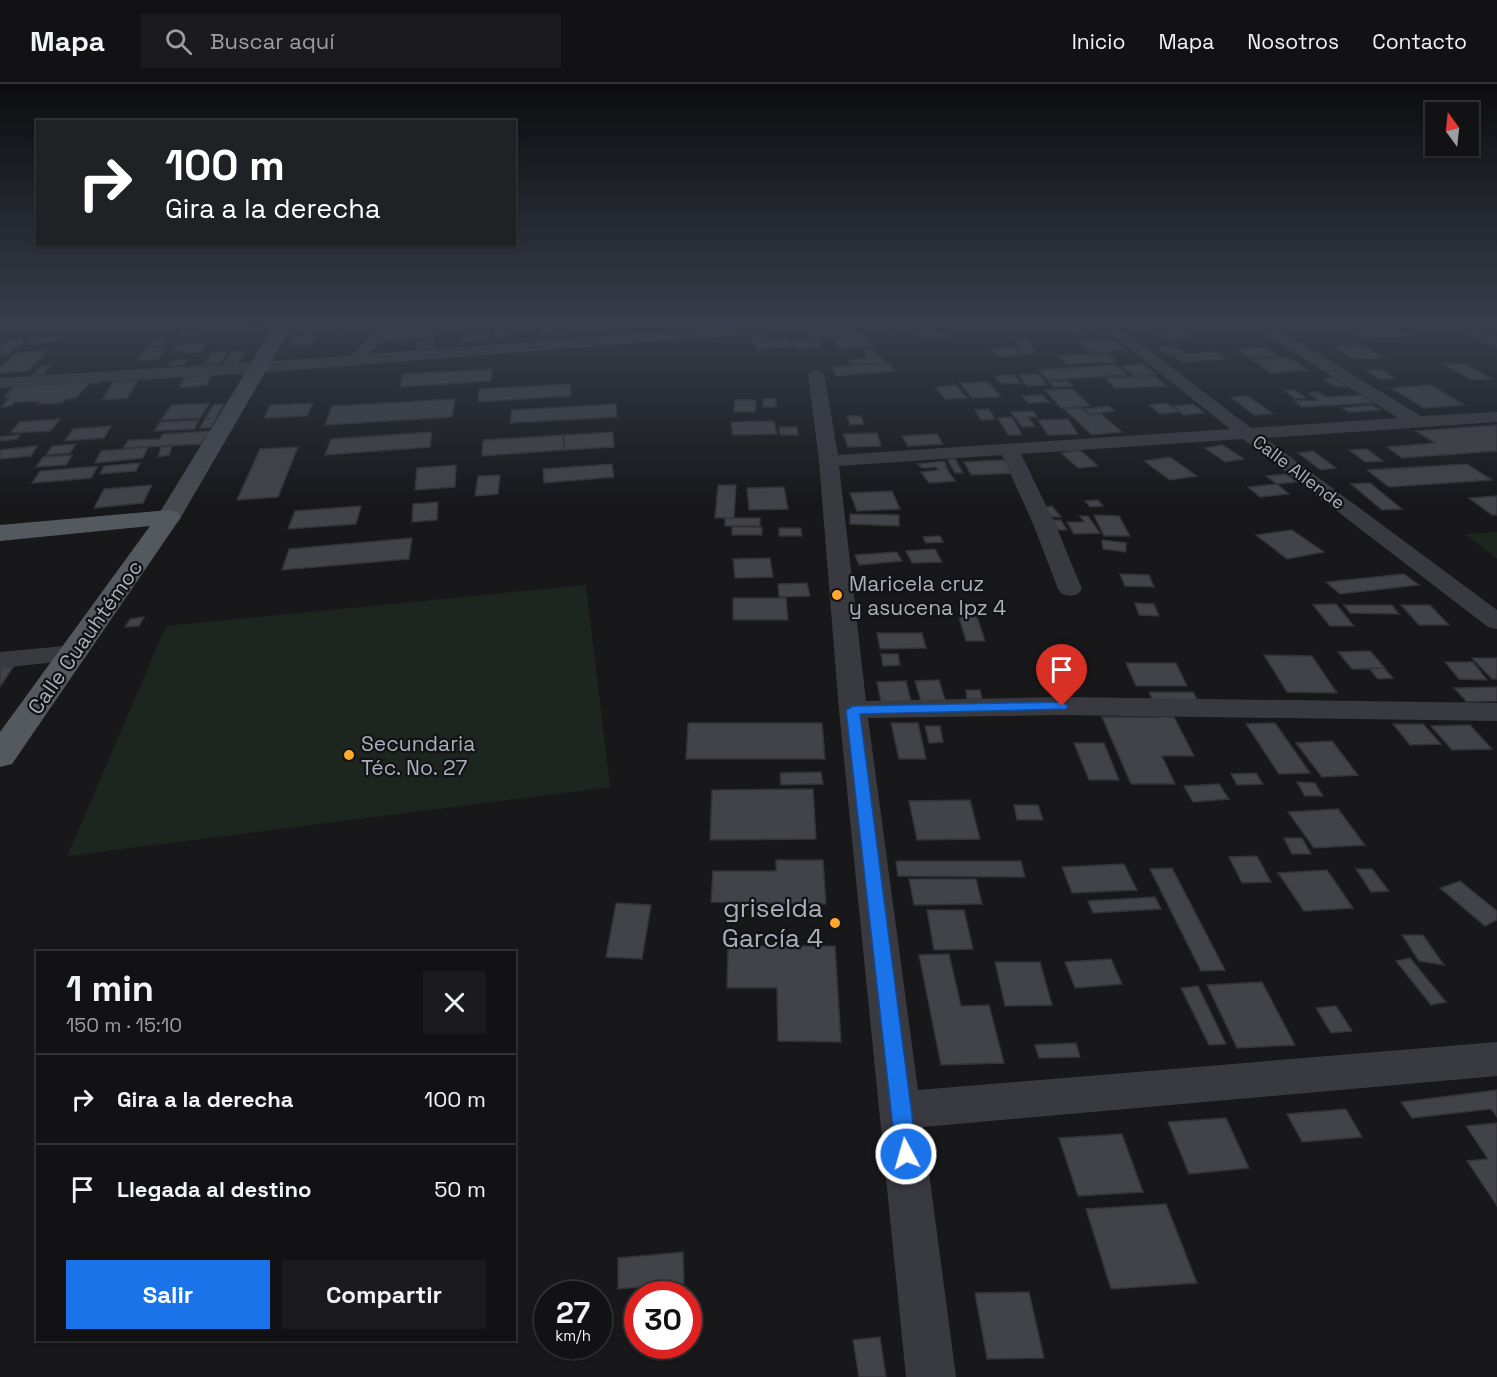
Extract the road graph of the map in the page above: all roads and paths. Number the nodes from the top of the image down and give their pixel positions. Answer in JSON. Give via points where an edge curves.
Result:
{"nodes":[{"id":1,"x":28,"y":381,"type":"edge"},
{"id":2,"x":249,"y":381,"type":"edge"},
{"id":3,"x":817,"y":381,"type":"edge"},
{"id":4,"x":1180,"y":381,"type":"edge"},
{"id":5,"x":1351,"y":381,"type":"edge"},
{"id":6,"x":0,"y":383,"type":"edge"},
{"id":7,"x":1497,"y":417,"type":"edge"},
{"id":8,"x":1417,"y":422,"type":"junction"},
{"id":9,"x":1248,"y":434,"type":"junction"},
{"id":10,"x":1009,"y":449,"type":"junction"},
{"id":11,"x":830,"y":461,"type":"junction"},
{"id":12,"x":169,"y":517,"type":"junction"},
{"id":13,"x":0,"y":532,"type":"edge"},
{"id":14,"x":1070,"y":590,"type":"dead end"},
{"id":15,"x":1497,"y":622,"type":"edge"},
{"id":16,"x":75,"y":653,"type":"junction"},
{"id":17,"x":0,"y":660,"type":"edge"},
{"id":18,"x":853,"y":710,"type":"junction"},
{"id":19,"x":1497,"y":712,"type":"edge"},
{"id":20,"x":0,"y":756,"type":"edge"},
{"id":21,"x":1497,"y":1059,"type":"edge"},
{"id":22,"x":902,"y":1110,"type":"junction"},
{"id":23,"x":931,"y":1377,"type":"edge"}],
"edges":[{"from":1,"to":6,"type":"street"},
{"from":2,"to":12,"type":"street"},
{"from":3,"to":11,"type":"street"},
{"from":4,"to":9,"type":"street","name":"Calle Allende"},
{"from":5,"to":8,"type":"street"},
{"from":7,"to":8,"type":"street"},
{"from":8,"to":9,"type":"street"},
{"from":9,"to":10,"type":"street"},
{"from":9,"to":15,"type":"street","name":"Calle Allende"},
{"from":10,"to":11,"type":"street"},
{"from":10,"to":14,"type":"street","via":[[1046,526]]},
{"from":11,"to":18,"type":"street"},
{"from":12,"to":13,"type":"main road"},
{"from":12,"to":16,"type":"main road","name":"Calle Cuauhtémoc"},
{"from":16,"to":17,"type":"street"},
{"from":16,"to":20,"type":"main road","name":"Calle Cuauhtémoc"},
{"from":18,"to":19,"type":"street","via":[[1062,706]]},
{"from":18,"to":22,"type":"street"},
{"from":21,"to":22,"type":"street"},
{"from":22,"to":23,"type":"street"}]}
